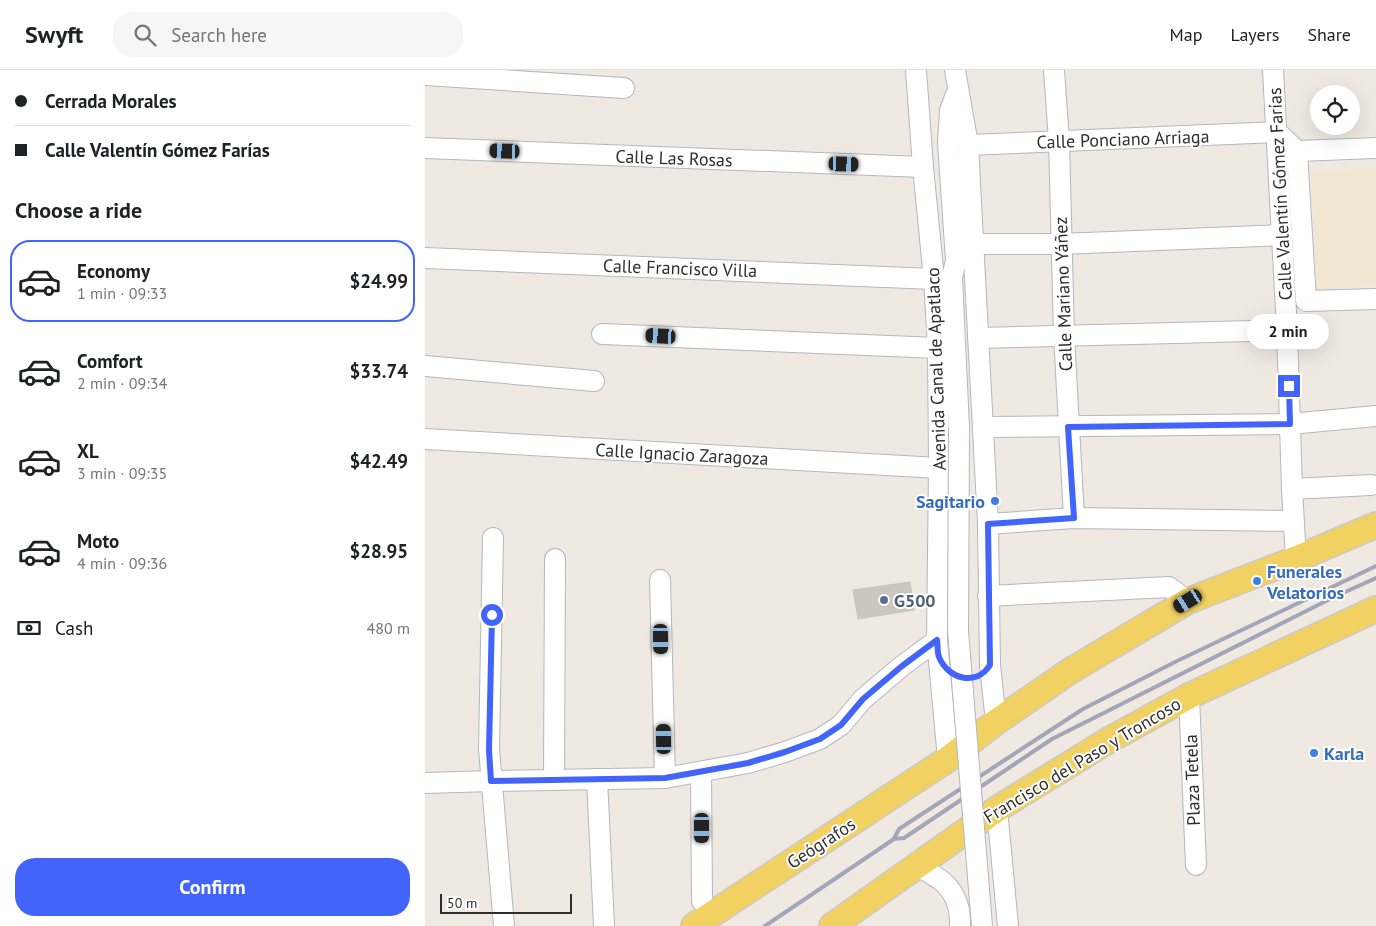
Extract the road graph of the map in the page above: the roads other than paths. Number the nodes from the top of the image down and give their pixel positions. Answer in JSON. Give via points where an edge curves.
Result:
{"nodes":[{"id":1,"x":916,"y":70,"type":"edge"},
{"id":2,"x":1054,"y":70,"type":"edge"},
{"id":3,"x":1273,"y":70,"type":"edge"},
{"id":4,"x":425,"y":75,"type":"edge"},
{"id":5,"x":957,"y":79,"type":"edge"},
{"id":6,"x":624,"y":88,"type":"dead end"},
{"id":7,"x":919,"y":106,"type":"junction"},
{"id":8,"x":1277,"y":132,"type":"junction"},
{"id":9,"x":1059,"y":141,"type":"junction"},
{"id":10,"x":968,"y":145,"type":"junction"},
{"id":11,"x":425,"y":148,"type":"edge"},
{"id":12,"x":1376,"y":148,"type":"edge"},
{"id":13,"x":1297,"y":150,"type":"junction"},
{"id":14,"x":923,"y":167,"type":"junction"},
{"id":15,"x":1283,"y":235,"type":"junction"},
{"id":16,"x":973,"y":244,"type":"junction"},
{"id":17,"x":1061,"y":244,"type":"junction"},
{"id":18,"x":425,"y":258,"type":"edge"},
{"id":19,"x":943,"y":279,"type":"junction"},
{"id":20,"x":1376,"y":298,"type":"edge"},
{"id":21,"x":1287,"y":330,"type":"junction"},
{"id":22,"x":602,"y":334,"type":"dead end"},
{"id":23,"x":1064,"y":335,"type":"junction"},
{"id":24,"x":978,"y":338,"type":"junction"},
{"id":25,"x":938,"y":348,"type":"junction"},
{"id":26,"x":425,"y":366,"type":"edge"},
{"id":27,"x":594,"y":381,"type":"dead end"},
{"id":28,"x":1376,"y":416,"type":"edge"},
{"id":29,"x":1290,"y":424,"type":"junction"},
{"id":30,"x":983,"y":427,"type":"junction"},
{"id":31,"x":1068,"y":427,"type":"junction"},
{"id":32,"x":425,"y":439,"type":"edge"},
{"id":33,"x":939,"y":468,"type":"junction"},
{"id":34,"x":1371,"y":485,"type":"dead end"},
{"id":35,"x":1292,"y":489,"type":"junction"},
{"id":36,"x":1074,"y":518,"type":"junction"},
{"id":37,"x":1293,"y":521,"type":"junction"},
{"id":38,"x":988,"y":524,"type":"junction"},
{"id":39,"x":1376,"y":525,"type":"edge"},
{"id":40,"x":493,"y":538,"type":"dead end"},
{"id":41,"x":555,"y":559,"type":"dead end"},
{"id":42,"x":1296,"y":559,"type":"junction"},
{"id":43,"x":660,"y":580,"type":"dead end"},
{"id":44,"x":988,"y":596,"type":"junction"},
{"id":45,"x":1188,"y":601,"type":"junction"},
{"id":46,"x":1376,"y":609,"type":"edge"},
{"id":47,"x":938,"y":648,"type":"junction"},
{"id":48,"x":990,"y":665,"type":"junction"},
{"id":49,"x":1189,"y":696,"type":"junction"},
{"id":50,"x":996,"y":722,"type":"junction"},
{"id":51,"x":948,"y":759,"type":"junction"},
{"id":52,"x":701,"y":772,"type":"junction"},
{"id":53,"x":665,"y":778,"type":"junction"},
{"id":54,"x":597,"y":779,"type":"junction"},
{"id":55,"x":554,"y":780,"type":"junction"},
{"id":56,"x":491,"y":781,"type":"junction"},
{"id":57,"x":425,"y":783,"type":"edge"},
{"id":58,"x":997,"y":809,"type":"junction"},
{"id":59,"x":1196,"y":865,"type":"dead end"},
{"id":60,"x":917,"y":866,"type":"junction"},
{"id":61,"x":702,"y":901,"type":"dead end"},
{"id":62,"x":504,"y":926,"type":"edge"},
{"id":63,"x":604,"y":926,"type":"edge"},
{"id":64,"x":694,"y":926,"type":"edge"},
{"id":65,"x":832,"y":926,"type":"edge"},
{"id":66,"x":960,"y":926,"type":"edge"},
{"id":67,"x":982,"y":926,"type":"edge"},
{"id":68,"x":1008,"y":926,"type":"edge"}],
"edges":[{"from":1,"to":7,"type":"street","name":"Avenida Canal de Apatlaco"},
{"from":2,"to":9,"type":"street","name":"Calle Mariano Yáñez"},
{"from":3,"to":8,"type":"street","name":"Calle Valentín Gómez Farías"},
{"from":4,"to":6,"type":"street"},
{"from":5,"to":10,"type":"street"},
{"from":5,"to":19,"type":"street","via":[[949,134],[956,260]]},
{"from":7,"to":14,"type":"street","name":"Avenida Canal de Apatlaco"},
{"from":7,"to":19,"type":"street","via":[[932,143],[945,262]]},
{"from":8,"to":9,"type":"street","name":"Calle Ponciano Arriaga"},
{"from":8,"to":13,"type":"street"},
{"from":8,"to":15,"type":"street","name":"Calle Valentín Gómez Farías"},
{"from":9,"to":10,"type":"street","name":"Calle Ponciano Arriaga"},
{"from":9,"to":17,"type":"street","name":"Calle Mariano Yáñez"},
{"from":10,"to":16,"type":"street"},
{"from":11,"to":14,"type":"street","name":"Calle Las Rosas"},
{"from":12,"to":13,"type":"street"},
{"from":13,"to":20,"type":"street","name":"Calle Valentín Gómez Farías","via":[[1306,300]]},
{"from":14,"to":19,"type":"street","name":"Avenida Canal de Apatlaco"},
{"from":15,"to":17,"type":"street"},
{"from":15,"to":21,"type":"street","name":"Calle Valentín Gómez Farías"},
{"from":16,"to":17,"type":"street"},
{"from":16,"to":24,"type":"street"},
{"from":17,"to":23,"type":"street","name":"Calle Mariano Yáñez"},
{"from":18,"to":19,"type":"street","name":"Calle Francisco Villa"},
{"from":19,"to":25,"type":"street","name":"Avenida Canal de Apatlaco"},
{"from":19,"to":67,"type":"street","bridge":true,"via":[[959,428],[959,631]]},
{"from":21,"to":23,"type":"street"},
{"from":21,"to":29,"type":"street","name":"Calle Valentín Gómez Farías"},
{"from":22,"to":25,"type":"street"},
{"from":23,"to":24,"type":"street"},
{"from":23,"to":31,"type":"street","name":"Calle Mariano Yáñez"},
{"from":24,"to":30,"type":"street"},
{"from":25,"to":33,"type":"street","name":"Avenida Canal de Apatlaco"},
{"from":26,"to":27,"type":"street"},
{"from":28,"to":29,"type":"street"},
{"from":29,"to":31,"type":"street"},
{"from":29,"to":35,"type":"street","name":"Calle Valentín Gómez Farías"},
{"from":30,"to":31,"type":"street"},
{"from":30,"to":38,"type":"street"},
{"from":31,"to":36,"type":"street","name":"Calle Mariano Yáñez"},
{"from":32,"to":33,"type":"street","name":"Calle Ignacio Zaragoza"},
{"from":33,"to":47,"type":"street","name":"Avenida Canal de Apatlaco"},
{"from":34,"to":35,"type":"street"},
{"from":35,"to":37,"type":"street","name":"Calle Valentín Gómez Farías"},
{"from":36,"to":37,"type":"street"},
{"from":36,"to":38,"type":"street"},
{"from":37,"to":42,"type":"street","name":"Calle Valentín Gómez Farías"},
{"from":38,"to":44,"type":"street"},
{"from":39,"to":42,"type":"main road"},
{"from":40,"to":56,"type":"street"},
{"from":41,"to":55,"type":"street"},
{"from":42,"to":45,"type":"main road"},
{"from":43,"to":53,"type":"street"},
{"from":44,"to":45,"type":"street","via":[[1169,587]]},
{"from":44,"to":48,"type":"street"},
{"from":45,"to":50,"type":"main road","via":[[1070,671]]},
{"from":46,"to":49,"type":"main road","name":"Francisco del Paso y Troncoso"},
{"from":47,"to":48,"type":"street","via":[[948,669],[957,676],[967,679],[979,677]]},
{"from":47,"to":51,"type":"street","name":"Avenida Canal de Apatlaco"},
{"from":47,"to":52,"type":"street","via":[[902,666],[863,699],[841,725],[820,739],[766,758]]},
{"from":48,"to":50,"type":"street"},
{"from":49,"to":58,"type":"main road","name":"Francisco del Paso y Troncoso","via":[[1109,740]]},
{"from":49,"to":59,"type":"street","name":"Plaza Tetela"},
{"from":50,"to":51,"type":"main road"},
{"from":51,"to":64,"type":"main road","name":"Geógrafos"},
{"from":52,"to":53,"type":"street"},
{"from":52,"to":61,"type":"street"},
{"from":53,"to":54,"type":"street"},
{"from":54,"to":55,"type":"street"},
{"from":54,"to":63,"type":"street"},
{"from":55,"to":56,"type":"street"},
{"from":56,"to":57,"type":"street"},
{"from":56,"to":62,"type":"street"},
{"from":58,"to":60,"type":"main road","name":"Francisco del Paso y Troncoso"},
{"from":58,"to":68,"type":"street"},
{"from":60,"to":65,"type":"main road","name":"Francisco del Paso y Troncoso"},
{"from":60,"to":66,"type":"street","via":[[949,886],[958,906]]}]}
